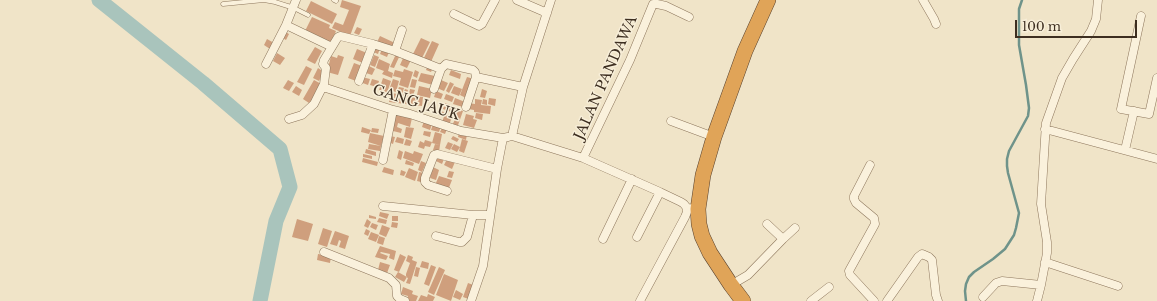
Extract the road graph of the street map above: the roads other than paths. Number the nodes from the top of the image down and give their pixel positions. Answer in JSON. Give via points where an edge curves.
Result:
{"nodes":[{"id":1,"x":495,"y":0,"type":"edge"},
{"id":2,"x":517,"y":0,"type":"edge"},
{"id":3,"x":551,"y":0,"type":"edge"},
{"id":4,"x":768,"y":0,"type":"edge"},
{"id":5,"x":923,"y":0,"type":"edge"},
{"id":6,"x":1098,"y":0,"type":"edge"},
{"id":7,"x":667,"y":3,"type":"edge"},
{"id":8,"x":223,"y":4,"type":"dead end"},
{"id":9,"x":295,"y":4,"type":"edge"},
{"id":10,"x":547,"y":13,"type":"junction"},
{"id":11,"x":454,"y":14,"type":"dead end"},
{"id":12,"x":308,"y":15,"type":"dead end"},
{"id":13,"x":1141,"y":16,"type":"dead end"},
{"id":14,"x":689,"y":17,"type":"dead end"},
{"id":15,"x":936,"y":24,"type":"dead end"},
{"id":16,"x":286,"y":25,"type":"junction"},
{"id":17,"x":402,"y":30,"type":"dead end"},
{"id":18,"x":373,"y":44,"type":"junction"},
{"id":19,"x":332,"y":47,"type":"junction"},
{"id":20,"x":395,"y":51,"type":"junction"},
{"id":21,"x":266,"y":64,"type":"dead end"},
{"id":22,"x":441,"y":70,"type":"junction"},
{"id":23,"x":476,"y":77,"type":"junction"},
{"id":24,"x":1157,"y":78,"type":"edge"},
{"id":25,"x":359,"y":81,"type":"dead end"},
{"id":26,"x":323,"y":87,"type":"junction"},
{"id":27,"x":523,"y":87,"type":"junction"},
{"id":28,"x":434,"y":89,"type":"dead end"},
{"id":29,"x":466,"y":107,"type":"dead end"},
{"id":30,"x":393,"y":110,"type":"junction"},
{"id":31,"x":1134,"y":111,"type":"junction"},
{"id":32,"x":289,"y":119,"type":"dead end"},
{"id":33,"x":671,"y":121,"type":"dead end"},
{"id":34,"x":1045,"y":130,"type":"junction"},
{"id":35,"x":512,"y":136,"type":"junction"},
{"id":36,"x":714,"y":137,"type":"junction"},
{"id":37,"x":503,"y":138,"type":"junction"},
{"id":38,"x":1125,"y":150,"type":"junction"},
{"id":39,"x":583,"y":158,"type":"junction"},
{"id":40,"x":1157,"y":159,"type":"edge"},
{"id":41,"x":383,"y":160,"type":"dead end"},
{"id":42,"x":870,"y":165,"type":"dead end"},
{"id":43,"x":496,"y":169,"type":"junction"},
{"id":44,"x":632,"y":179,"type":"junction"},
{"id":45,"x":447,"y":191,"type":"dead end"},
{"id":46,"x":660,"y":192,"type":"junction"},
{"id":47,"x":383,"y":206,"type":"dead end"},
{"id":48,"x":692,"y":209,"type":"junction"},
{"id":49,"x":474,"y":214,"type":"junction"},
{"id":50,"x":490,"y":215,"type":"junction"},
{"id":51,"x":767,"y":224,"type":"dead end"},
{"id":52,"x":795,"y":228,"type":"dead end"},
{"id":53,"x":436,"y":236,"type":"dead end"},
{"id":54,"x":637,"y":236,"type":"dead end"},
{"id":55,"x":603,"y":239,"type":"dead end"},
{"id":56,"x":783,"y":239,"type":"junction"},
{"id":57,"x":324,"y":252,"type":"dead end"},
{"id":58,"x":1045,"y":262,"type":"junction"},
{"id":59,"x":730,"y":285,"type":"junction"},
{"id":60,"x":1041,"y":285,"type":"junction"},
{"id":61,"x":1118,"y":286,"type":"dead end"},
{"id":62,"x":829,"y":287,"type":"dead end"},
{"id":63,"x":983,"y":297,"type":"dead end"},
{"id":64,"x":405,"y":301,"type":"edge"},
{"id":65,"x":471,"y":301,"type":"edge"},
{"id":66,"x":640,"y":301,"type":"edge"},
{"id":67,"x":743,"y":301,"type":"edge"},
{"id":68,"x":811,"y":301,"type":"edge"},
{"id":69,"x":874,"y":301,"type":"edge"},
{"id":70,"x":887,"y":301,"type":"edge"},
{"id":71,"x":938,"y":301,"type":"edge"},
{"id":72,"x":1037,"y":301,"type":"edge"}],
"edges":[{"from":1,"to":11,"type":"street","via":[[479,26]]},
{"from":2,"to":10,"type":"street"},
{"from":3,"to":10,"type":"street"},
{"from":4,"to":36,"type":"highway","via":[[745,50]]},
{"from":5,"to":15,"type":"street"},
{"from":6,"to":34,"type":"street","via":[[1096,19],[1062,78]]},
{"from":7,"to":14,"type":"street"},
{"from":7,"to":39,"type":"street","name":"JALAN PANDAWA","via":[[652,5],[630,60]]},
{"from":8,"to":9,"type":"lane","via":[[264,0]]},
{"from":9,"to":12,"type":"lane"},
{"from":9,"to":16,"type":"street"},
{"from":10,"to":27,"type":"street"},
{"from":13,"to":31,"type":"street","via":[[1121,109]]},
{"from":16,"to":19,"type":"street"},
{"from":16,"to":21,"type":"street"},
{"from":17,"to":20,"type":"street"},
{"from":18,"to":19,"type":"street","via":[[340,36]]},
{"from":18,"to":20,"type":"street"},
{"from":18,"to":25,"type":"street"},
{"from":19,"to":26,"type":"street","via":[[323,64],[326,68]]},
{"from":20,"to":22,"type":"street"},
{"from":22,"to":23,"type":"street","via":[[447,64],[472,69]]},
{"from":22,"to":28,"type":"street"},
{"from":23,"to":27,"type":"street"},
{"from":23,"to":29,"type":"street"},
{"from":24,"to":31,"type":"street","via":[[1149,114]]},
{"from":26,"to":30,"type":"street","name":"GANG JAUK"},
{"from":26,"to":32,"type":"street","via":[[311,107],[302,115]]},
{"from":27,"to":35,"type":"street"},
{"from":30,"to":37,"type":"street","name":"GANG JAUK","via":[[461,131]]},
{"from":30,"to":41,"type":"street"},
{"from":31,"to":38,"type":"street"},
{"from":33,"to":36,"type":"street"},
{"from":34,"to":38,"type":"street"},
{"from":34,"to":58,"type":"street","via":[[1041,204],[1047,242]]},
{"from":35,"to":37,"type":"street"},
{"from":35,"to":39,"type":"street"},
{"from":36,"to":48,"type":"highway"},
{"from":37,"to":43,"type":"street"},
{"from":38,"to":40,"type":"street"},
{"from":39,"to":44,"type":"street"},
{"from":42,"to":69,"type":"street","via":[[854,199],[874,218],[875,224],[849,271]]},
{"from":43,"to":45,"type":"street","via":[[434,155],[425,182]]},
{"from":43,"to":50,"type":"street"},
{"from":44,"to":46,"type":"street"},
{"from":44,"to":55,"type":"street"},
{"from":46,"to":48,"type":"street"},
{"from":46,"to":54,"type":"street"},
{"from":47,"to":49,"type":"street"},
{"from":48,"to":59,"type":"highway","via":[[710,253]]},
{"from":48,"to":66,"type":"street","via":[[687,212]]},
{"from":49,"to":50,"type":"street"},
{"from":49,"to":53,"type":"street","via":[[467,237],[462,242]]},
{"from":50,"to":65,"type":"street","via":[[482,266]]},
{"from":51,"to":56,"type":"street"},
{"from":52,"to":56,"type":"street"},
{"from":56,"to":59,"type":"street","via":[[748,275]]},
{"from":57,"to":64,"type":"street","via":[[389,278],[396,285],[397,296]]},
{"from":58,"to":60,"type":"street"},
{"from":58,"to":61,"type":"street"},
{"from":59,"to":67,"type":"highway"},
{"from":60,"to":63,"type":"street","via":[[1002,281],[996,283]]},
{"from":60,"to":72,"type":"street"},
{"from":62,"to":68,"type":"street"},
{"from":70,"to":71,"type":"street","via":[[922,254],[932,260]]}]}
